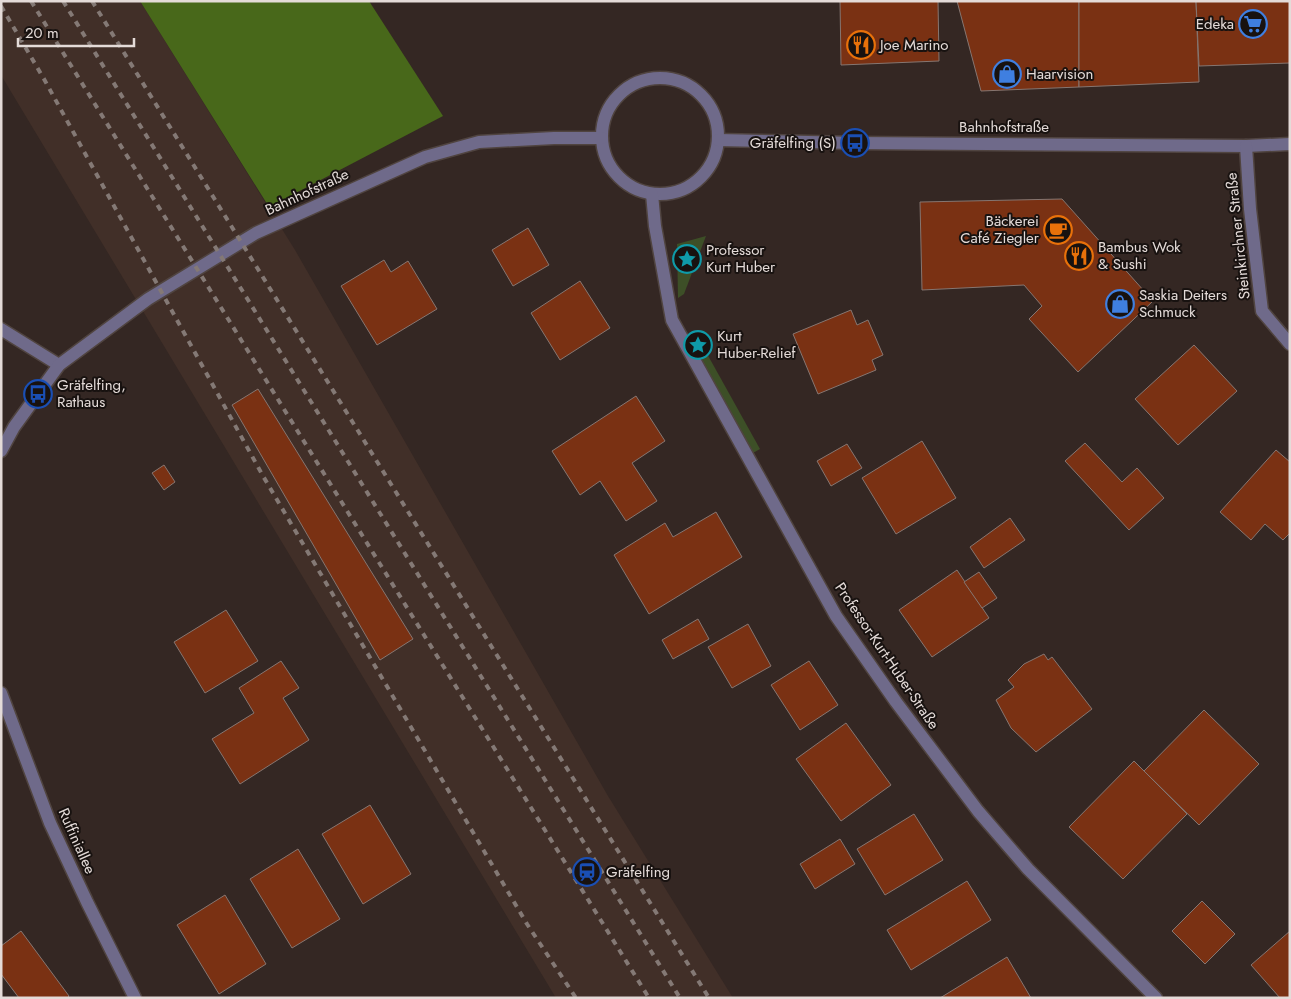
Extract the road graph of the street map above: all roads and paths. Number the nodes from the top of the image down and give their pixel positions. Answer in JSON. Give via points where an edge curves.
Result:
{"nodes":[{"id":1,"x":602,"y":138,"type":"junction"},
{"id":2,"x":718,"y":140,"type":"junction"},
{"id":3,"x":1290,"y":144,"type":"edge"},
{"id":4,"x":1246,"y":146,"type":"junction"},
{"id":5,"x":652,"y":194,"type":"junction"},
{"id":6,"x":1,"y":329,"type":"edge"},
{"id":7,"x":1290,"y":344,"type":"edge"},
{"id":8,"x":59,"y":365,"type":"junction"},
{"id":9,"x":1,"y":451,"type":"edge"},
{"id":10,"x":1,"y":693,"type":"edge"},
{"id":11,"x":135,"y":998,"type":"edge"},
{"id":12,"x":1156,"y":998,"type":"edge"}],
"edges":[{"from":1,"to":2,"type":"street","via":[[604,119],[612,102],[626,88],[643,80],[662,77],[685,83],[704,97],[715,117]]},
{"from":1,"to":5,"type":"street","via":[[606,158],[617,175],[633,188]]},
{"from":1,"to":8,"type":"street","name":"Bahnhofstraße","via":[[479,142],[425,156],[256,233],[148,299]]},
{"from":2,"to":4,"type":"street","name":"Bahnhofstraße"},
{"from":2,"to":5,"type":"street","via":[[714,158],[704,174],[671,193]]},
{"from":3,"to":4,"type":"street","name":"Bahnhofstraße"},
{"from":4,"to":7,"type":"street","name":"Steinkirchner Straße","via":[[1262,312]]},
{"from":5,"to":12,"type":"street","name":"Professor-Kurt-Huber-Straße","via":[[672,320],[836,616],[978,811],[1028,869]]},
{"from":6,"to":8,"type":"street"},
{"from":8,"to":9,"type":"street"},
{"from":10,"to":11,"type":"street","name":"Ruffiniallee","via":[[50,822]]}]}
